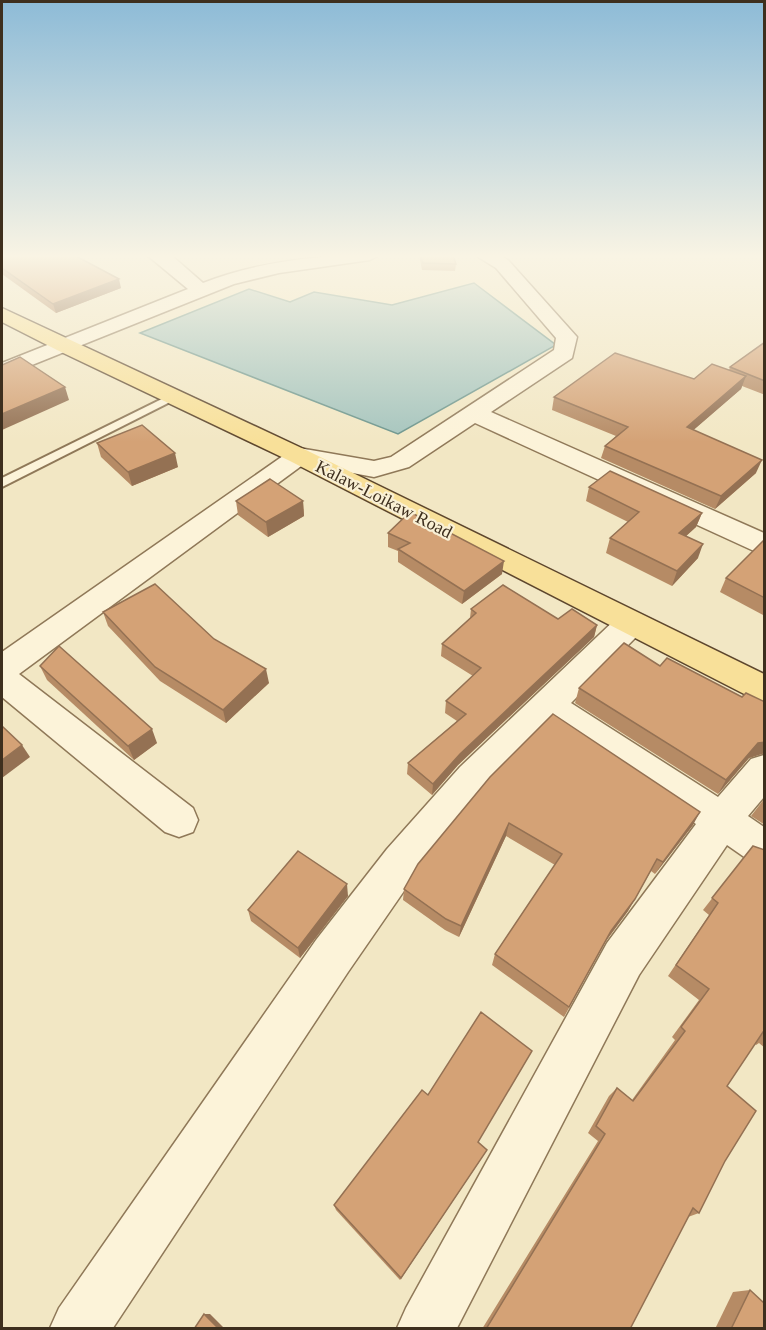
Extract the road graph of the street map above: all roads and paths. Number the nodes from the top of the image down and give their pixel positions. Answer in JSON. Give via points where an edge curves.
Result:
{"nodes":[{"id":1,"x":8,"y":317,"type":"edge"},
{"id":2,"x":136,"y":317,"type":"edge"},
{"id":3,"x":549,"y":317,"type":"edge"},
{"id":4,"x":64,"y":346,"type":"junction"},
{"id":5,"x":2,"y":372,"type":"edge"},
{"id":6,"x":172,"y":397,"type":"junction"},
{"id":7,"x":476,"y":414,"type":"junction"},
{"id":8,"x":299,"y":456,"type":"junction"},
{"id":9,"x":2,"y":483,"type":"edge"},
{"id":10,"x":765,"y":544,"type":"edge"},
{"id":11,"x":631,"y":623,"type":"junction"},
{"id":12,"x":2,"y":669,"type":"edge"},
{"id":13,"x":2,"y":679,"type":"edge"},
{"id":14,"x":765,"y":689,"type":"edge"},
{"id":15,"x":546,"y":705,"type":"junction"},
{"id":16,"x":765,"y":770,"type":"edge"},
{"id":17,"x":179,"y":820,"type":"dead end"},
{"id":18,"x":722,"y":820,"type":"junction"},
{"id":19,"x":765,"y":848,"type":"edge"},
{"id":20,"x":79,"y":1329,"type":"edge"},
{"id":21,"x":426,"y":1329,"type":"edge"}],
"edges":[{"from":1,"to":4,"type":"main road","name":"Kalaw-Loikaw Road"},
{"from":2,"to":4,"type":"street"},
{"from":3,"to":7,"type":"street","via":[[567,337],[564,353]]},
{"from":4,"to":5,"type":"street"},
{"from":4,"to":6,"type":"main road","name":"Kalaw-Loikaw Road"},
{"from":6,"to":8,"type":"main road","name":"Kalaw-Loikaw Road"},
{"from":6,"to":9,"type":"lane"},
{"from":7,"to":8,"type":"street","via":[[400,462],[374,469]]},
{"from":7,"to":10,"type":"street"},
{"from":8,"to":11,"type":"main road","name":"Kalaw-Loikaw Road"},
{"from":8,"to":12,"type":"street"},
{"from":11,"to":14,"type":"main road","name":"Kalaw-Loikaw Road"},
{"from":11,"to":15,"type":"street"},
{"from":13,"to":17,"type":"street"},
{"from":15,"to":18,"type":"street"},
{"from":15,"to":20,"type":"street","via":[[473,778],[401,862],[332,956]]},
{"from":16,"to":18,"type":"street"},
{"from":18,"to":19,"type":"street"},
{"from":18,"to":21,"type":"street","via":[[623,959]]}]}
